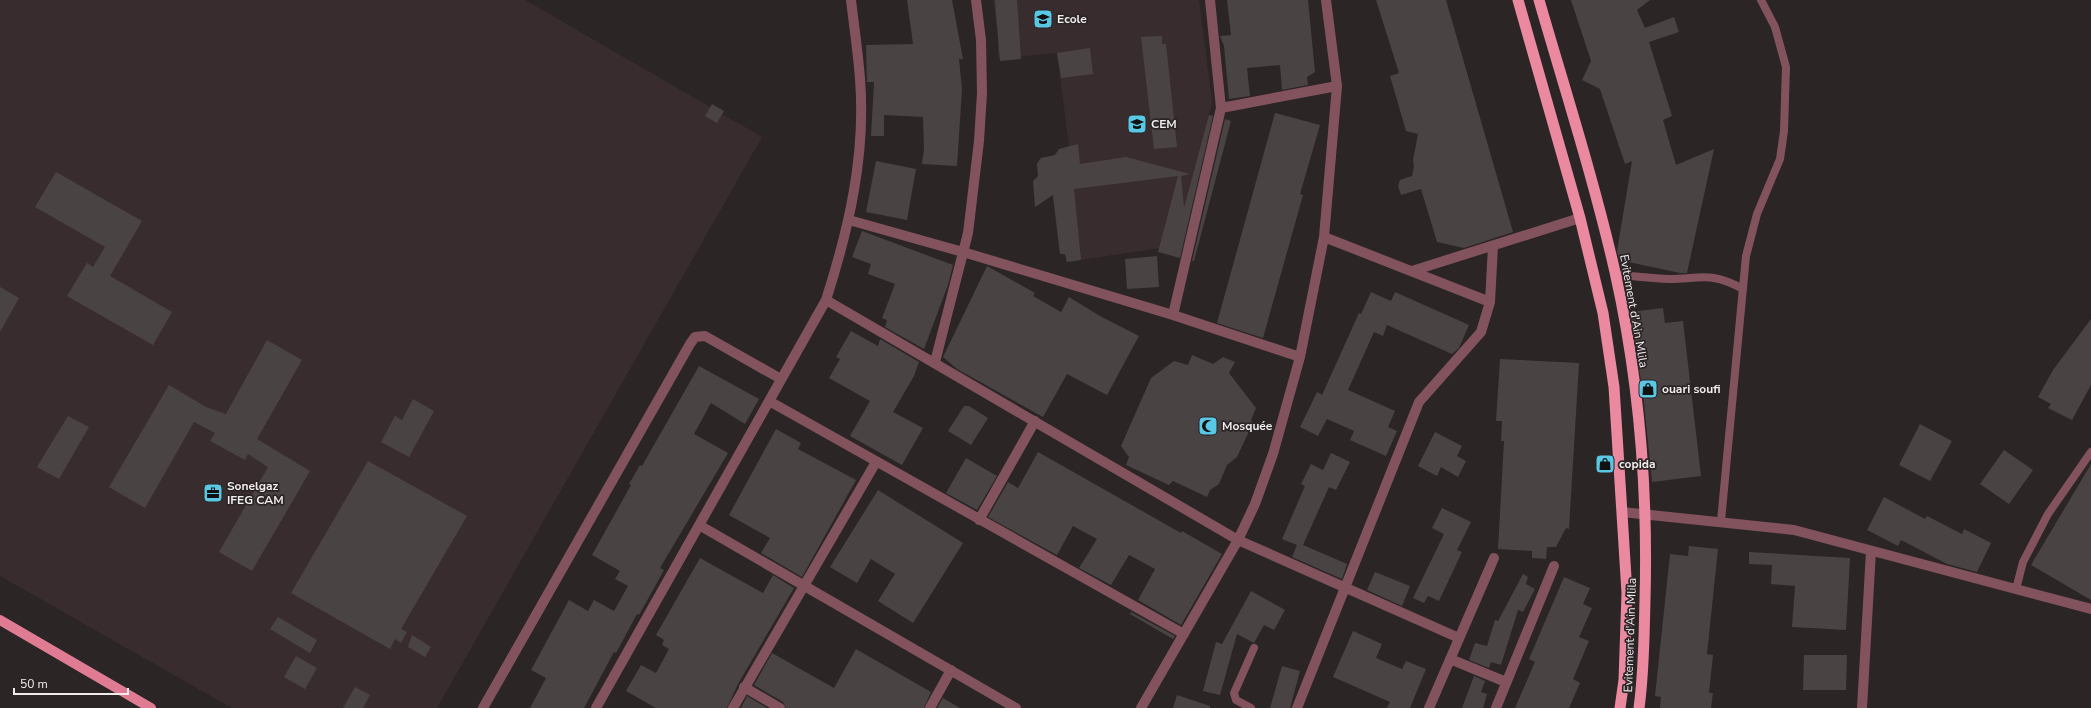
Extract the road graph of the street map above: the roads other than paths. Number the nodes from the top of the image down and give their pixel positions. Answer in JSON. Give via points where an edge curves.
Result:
{"nodes":[{"id":1,"x":851,"y":0,"type":"edge"},
{"id":2,"x":976,"y":0,"type":"edge"},
{"id":3,"x":1210,"y":0,"type":"edge"},
{"id":4,"x":1326,"y":0,"type":"edge"},
{"id":5,"x":1518,"y":0,"type":"edge"},
{"id":6,"x":1539,"y":0,"type":"edge"},
{"id":7,"x":1761,"y":0,"type":"edge"},
{"id":8,"x":1337,"y":86,"type":"junction"},
{"id":9,"x":1222,"y":108,"type":"junction"},
{"id":10,"x":1580,"y":218,"type":"junction"},
{"id":11,"x":849,"y":220,"type":"junction"},
{"id":12,"x":1324,"y":237,"type":"junction"},
{"id":13,"x":1492,"y":246,"type":"junction"},
{"id":14,"x":963,"y":252,"type":"junction"},
{"id":15,"x":1412,"y":271,"type":"junction"},
{"id":16,"x":1615,"y":275,"type":"junction"},
{"id":17,"x":1743,"y":288,"type":"junction"},
{"id":18,"x":826,"y":300,"type":"junction"},
{"id":19,"x":1490,"y":302,"type":"junction"},
{"id":20,"x":1173,"y":315,"type":"junction"},
{"id":21,"x":1300,"y":357,"type":"junction"},
{"id":22,"x":935,"y":362,"type":"junction"},
{"id":23,"x":781,"y":379,"type":"junction"},
{"id":24,"x":769,"y":401,"type":"junction"},
{"id":25,"x":1035,"y":421,"type":"junction"},
{"id":26,"x":2091,"y":452,"type":"edge"},
{"id":27,"x":876,"y":462,"type":"junction"},
{"id":28,"x":1622,"y":512,"type":"junction"},
{"id":29,"x":1646,"y":513,"type":"junction"},
{"id":30,"x":979,"y":520,"type":"junction"},
{"id":31,"x":1721,"y":521,"type":"junction"},
{"id":32,"x":699,"y":525,"type":"junction"},
{"id":33,"x":1238,"y":540,"type":"junction"},
{"id":34,"x":1871,"y":551,"type":"junction"},
{"id":35,"x":1494,"y":558,"type":"dead end"},
{"id":36,"x":1554,"y":566,"type":"dead end"},
{"id":37,"x":804,"y":585,"type":"junction"},
{"id":38,"x":1346,"y":586,"type":"junction"},
{"id":39,"x":2016,"y":589,"type":"junction"},
{"id":40,"x":2091,"y":609,"type":"edge"},
{"id":41,"x":0,"y":620,"type":"edge"},
{"id":42,"x":1184,"y":634,"type":"junction"},
{"id":43,"x":1459,"y":638,"type":"junction"},
{"id":44,"x":1254,"y":648,"type":"dead end"},
{"id":45,"x":1450,"y":658,"type":"junction"},
{"id":46,"x":951,"y":670,"type":"junction"},
{"id":47,"x":1506,"y":682,"type":"junction"},
{"id":48,"x":744,"y":688,"type":"junction"},
{"id":49,"x":151,"y":708,"type":"edge"},
{"id":50,"x":483,"y":708,"type":"edge"},
{"id":51,"x":596,"y":708,"type":"edge"},
{"id":52,"x":733,"y":708,"type":"edge"},
{"id":53,"x":780,"y":708,"type":"edge"},
{"id":54,"x":930,"y":708,"type":"edge"},
{"id":55,"x":1016,"y":708,"type":"edge"},
{"id":56,"x":1141,"y":708,"type":"edge"},
{"id":57,"x":1251,"y":708,"type":"edge"},
{"id":58,"x":1297,"y":708,"type":"edge"},
{"id":59,"x":1430,"y":708,"type":"edge"},
{"id":60,"x":1496,"y":708,"type":"edge"},
{"id":61,"x":1620,"y":708,"type":"edge"},
{"id":62,"x":1639,"y":708,"type":"edge"},
{"id":63,"x":1862,"y":708,"type":"edge"}],
"edges":[{"from":1,"to":11,"type":"street","via":[[860,80],[860,141]]},
{"from":2,"to":14,"type":"street","via":[[981,40],[982,93],[968,233]]},
{"from":3,"to":9,"type":"street"},
{"from":4,"to":8,"type":"street"},
{"from":5,"to":10,"type":"highway","name":"Evitement d'Ain Mlila"},
{"from":6,"to":16,"type":"highway","name":"Evitement d'Ain Mlila","via":[[1605,230]]},
{"from":7,"to":17,"type":"lane","via":[[1775,27],[1786,67],[1784,131],[1780,159],[1757,214],[1748,249]]},
{"from":8,"to":9,"type":"street"},
{"from":8,"to":12,"type":"street"},
{"from":9,"to":20,"type":"street"},
{"from":10,"to":13,"type":"street"},
{"from":10,"to":28,"type":"highway","name":"Evitement d'Ain Mlila","via":[[1603,313],[1614,387]]},
{"from":11,"to":14,"type":"street"},
{"from":11,"to":18,"type":"street"},
{"from":12,"to":15,"type":"street"},
{"from":12,"to":21,"type":"street"},
{"from":13,"to":15,"type":"street"},
{"from":13,"to":19,"type":"street"},
{"from":14,"to":20,"type":"street"},
{"from":14,"to":22,"type":"street"},
{"from":15,"to":19,"type":"street"},
{"from":16,"to":17,"type":"lane","via":[[1668,279],[1712,276],[1728,280]]},
{"from":16,"to":29,"type":"highway","name":"Evitement d'Ain Mlila","via":[[1632,369]]},
{"from":17,"to":31,"type":"lane"},
{"from":18,"to":22,"type":"street"},
{"from":18,"to":23,"type":"street"},
{"from":19,"to":38,"type":"street","via":[[1480,332],[1419,402]]},
{"from":20,"to":21,"type":"street"},
{"from":21,"to":33,"type":"street","via":[[1273,454],[1255,504]]},
{"from":22,"to":25,"type":"street"},
{"from":23,"to":24,"type":"street"},
{"from":23,"to":50,"type":"street","via":[[705,336],[695,337]]},
{"from":24,"to":27,"type":"street"},
{"from":24,"to":32,"type":"street"},
{"from":25,"to":30,"type":"street"},
{"from":25,"to":33,"type":"street"},
{"from":26,"to":39,"type":"lane","via":[[2048,514],[2023,562]]},
{"from":27,"to":30,"type":"street"},
{"from":27,"to":37,"type":"street"},
{"from":28,"to":29,"type":"street"},
{"from":28,"to":61,"type":"highway","name":"Evitement d'Ain Mlila","via":[[1627,593],[1624,680]]},
{"from":29,"to":31,"type":"street"},
{"from":29,"to":62,"type":"highway","name":"Evitement d'Ain Mlila","via":[[1644,634]]},
{"from":30,"to":42,"type":"street"},
{"from":31,"to":34,"type":"street","via":[[1794,530]]},
{"from":32,"to":37,"type":"street"},
{"from":32,"to":51,"type":"street"},
{"from":33,"to":38,"type":"street"},
{"from":33,"to":42,"type":"street"},
{"from":34,"to":39,"type":"street"},
{"from":34,"to":63,"type":"street"},
{"from":35,"to":43,"type":"street"},
{"from":36,"to":47,"type":"street"},
{"from":37,"to":46,"type":"street"},
{"from":37,"to":48,"type":"street"},
{"from":38,"to":43,"type":"street"},
{"from":38,"to":58,"type":"street"},
{"from":39,"to":40,"type":"street"},
{"from":41,"to":49,"type":"main road"},
{"from":42,"to":56,"type":"street"},
{"from":43,"to":45,"type":"street"},
{"from":44,"to":57,"type":"lane","via":[[1234,693],[1236,700]]},
{"from":45,"to":47,"type":"street"},
{"from":45,"to":59,"type":"street"},
{"from":46,"to":54,"type":"street"},
{"from":46,"to":55,"type":"street"},
{"from":47,"to":60,"type":"street"},
{"from":48,"to":52,"type":"street"},
{"from":48,"to":53,"type":"street"}]}
